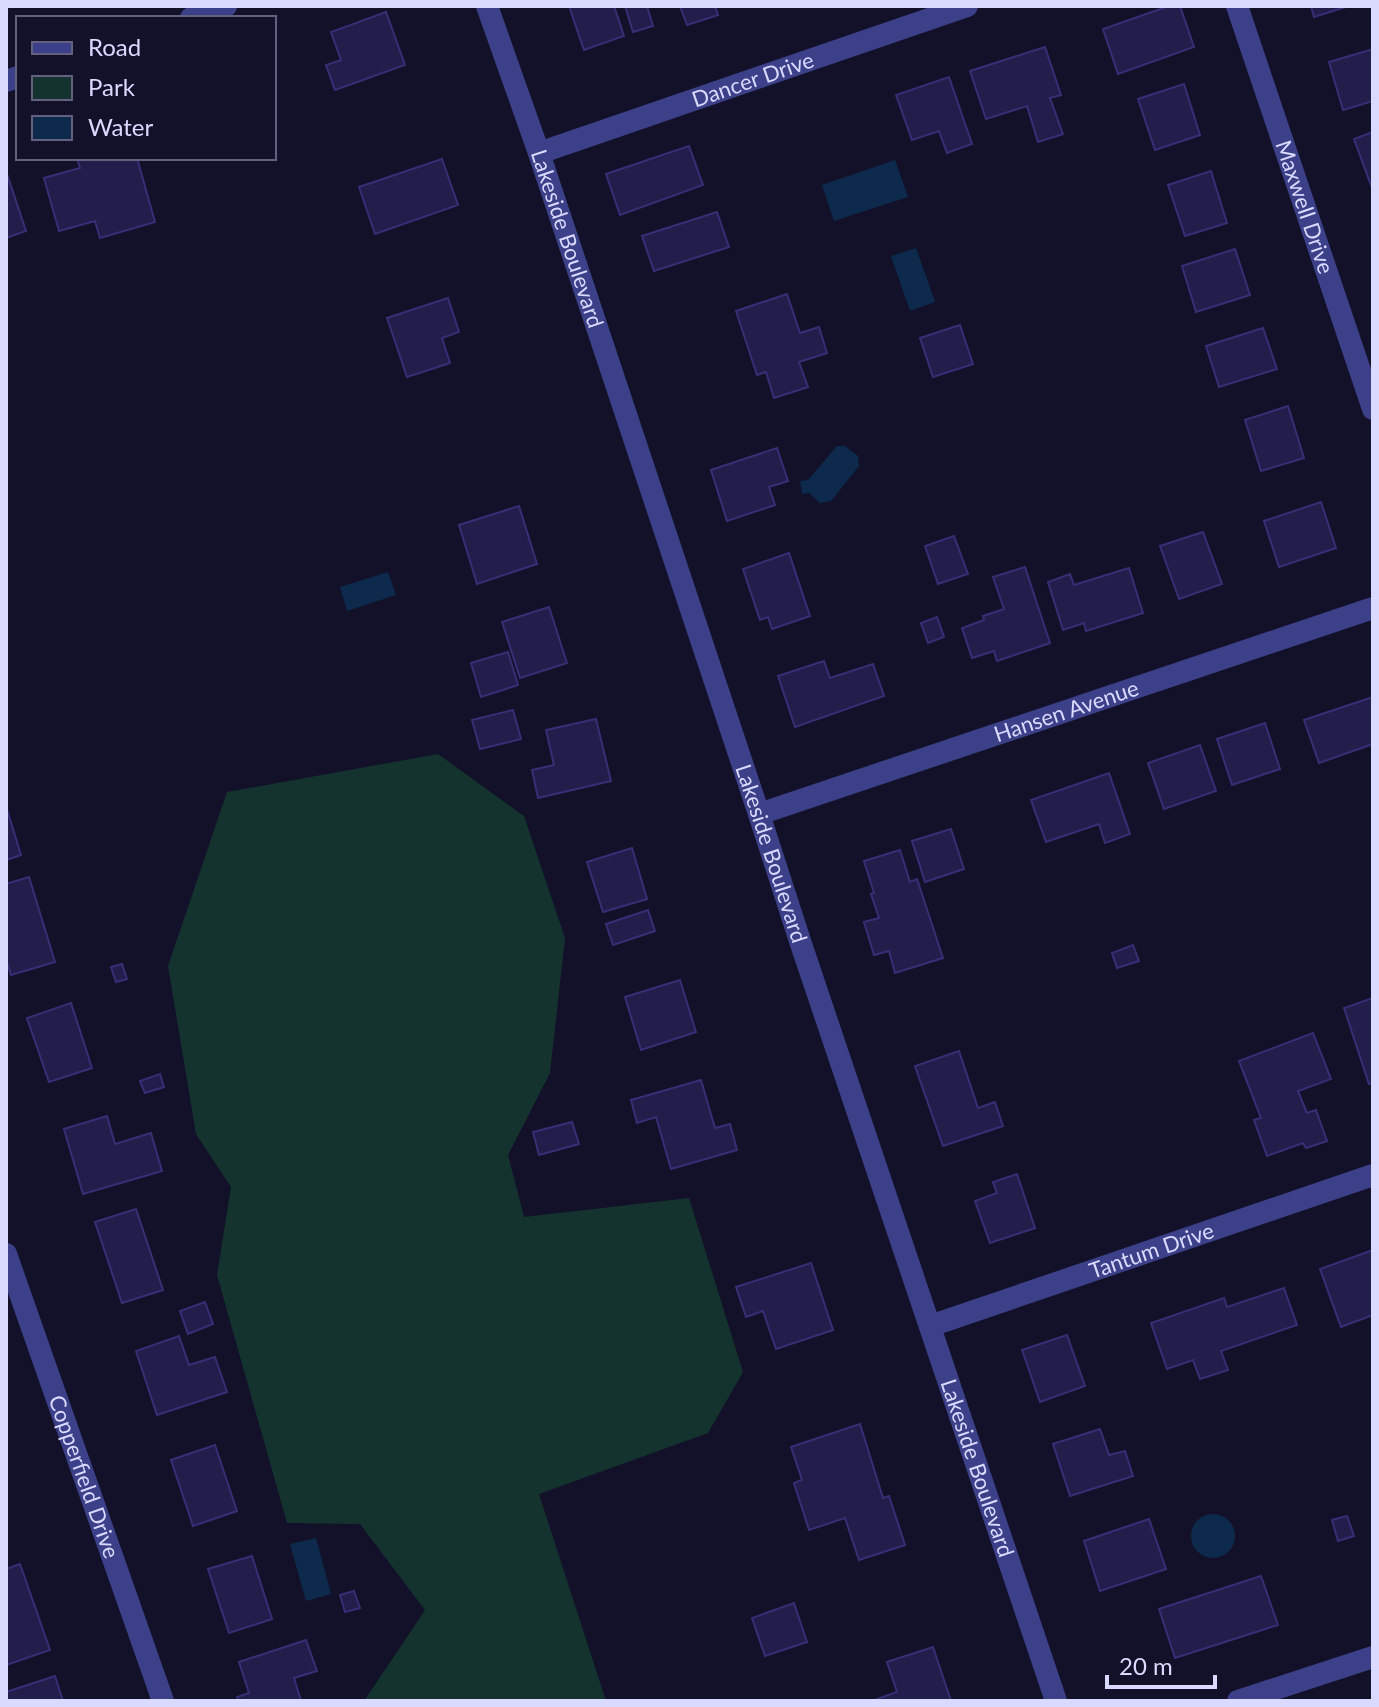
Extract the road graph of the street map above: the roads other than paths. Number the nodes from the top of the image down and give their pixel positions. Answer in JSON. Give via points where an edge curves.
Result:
{"nodes":[{"id":1,"x":226,"y":6,"type":"edge"},
{"id":2,"x":487,"y":6,"type":"edge"},
{"id":3,"x":967,"y":6,"type":"edge"},
{"id":4,"x":1237,"y":6,"type":"edge"},
{"id":5,"x":197,"y":16,"type":"edge"},
{"id":6,"x":539,"y":153,"type":"junction"},
{"id":7,"x":1373,"y":409,"type":"edge"},
{"id":8,"x":1373,"y":608,"type":"edge"},
{"id":9,"x":759,"y":814,"type":"junction"},
{"id":10,"x":1373,"y":1175,"type":"edge"},
{"id":11,"x":6,"y":1254,"type":"edge"},
{"id":12,"x":930,"y":1326,"type":"junction"},
{"id":13,"x":1373,"y":1657,"type":"edge"},
{"id":14,"x":163,"y":1701,"type":"edge"},
{"id":15,"x":1056,"y":1701,"type":"edge"},
{"id":16,"x":1238,"y":1701,"type":"edge"}],
"edges":[{"from":1,"to":5,"type":"street"},
{"from":2,"to":6,"type":"street","name":"Lakeside Boulevard"},
{"from":3,"to":6,"type":"street","name":"Dancer Drive"},
{"from":4,"to":7,"type":"street","name":"Maxwell Drive"},
{"from":6,"to":9,"type":"street","name":"Lakeside Boulevard"},
{"from":8,"to":9,"type":"street","name":"Hansen Avenue"},
{"from":9,"to":12,"type":"street","name":"Lakeside Boulevard"},
{"from":10,"to":12,"type":"street","name":"Tantum Drive"},
{"from":11,"to":14,"type":"street","name":"Copperfield Drive"},
{"from":12,"to":15,"type":"street","name":"Lakeside Boulevard"},
{"from":13,"to":16,"type":"street"}]}
